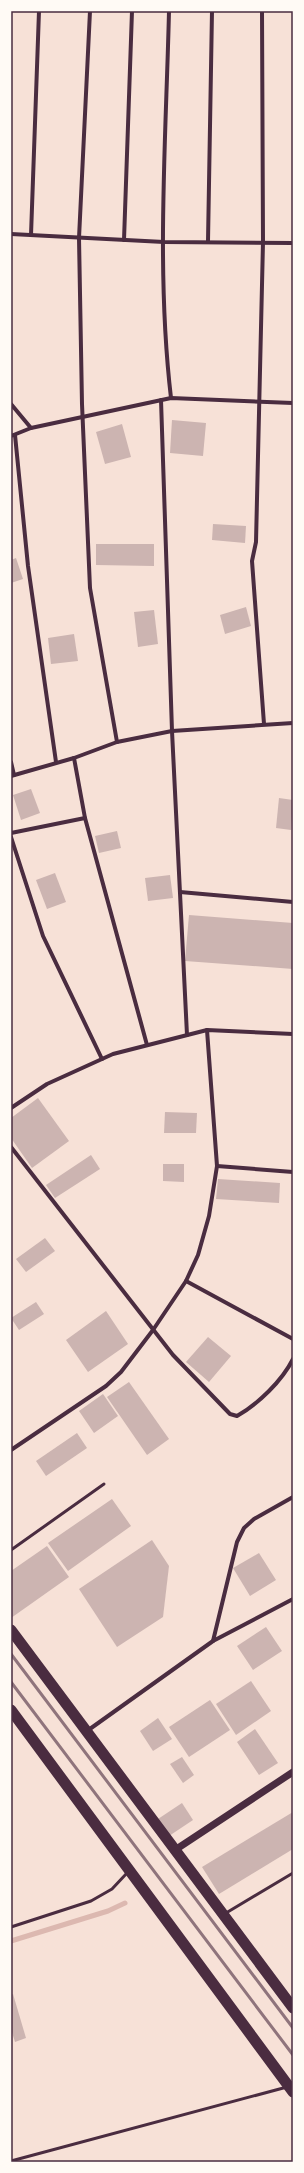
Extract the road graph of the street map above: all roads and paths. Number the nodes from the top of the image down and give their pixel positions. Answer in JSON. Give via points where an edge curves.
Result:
{"nodes":[{"id":1,"x":39,"y":11,"type":"edge"},
{"id":2,"x":90,"y":11,"type":"edge"},
{"id":3,"x":132,"y":11,"type":"edge"},
{"id":4,"x":169,"y":11,"type":"edge"},
{"id":5,"x":212,"y":11,"type":"edge"},
{"id":6,"x":262,"y":11,"type":"edge"},
{"id":7,"x":11,"y":234,"type":"edge"},
{"id":8,"x":31,"y":235,"type":"junction"},
{"id":9,"x":79,"y":238,"type":"junction"},
{"id":10,"x":124,"y":240,"type":"junction"},
{"id":11,"x":208,"y":241,"type":"junction"},
{"id":12,"x":164,"y":242,"type":"junction"},
{"id":13,"x":263,"y":242,"type":"junction"},
{"id":14,"x":293,"y":243,"type":"edge"},
{"id":15,"x":171,"y":398,"type":"junction"},
{"id":16,"x":161,"y":400,"type":"junction"},
{"id":17,"x":259,"y":402,"type":"junction"},
{"id":18,"x":293,"y":403,"type":"edge"},
{"id":19,"x":11,"y":404,"type":"edge"},
{"id":20,"x":84,"y":417,"type":"junction"},
{"id":21,"x":31,"y":428,"type":"junction"},
{"id":22,"x":13,"y":435,"type":"edge"},
{"id":23,"x":293,"y":723,"type":"edge"},
{"id":24,"x":264,"y":724,"type":"junction"},
{"id":25,"x":172,"y":731,"type":"junction"},
{"id":26,"x":117,"y":742,"type":"junction"},
{"id":27,"x":74,"y":758,"type":"junction"},
{"id":28,"x":11,"y":762,"type":"edge"},
{"id":29,"x":56,"y":762,"type":"junction"},
{"id":30,"x":12,"y":775,"type":"edge"},
{"id":31,"x":85,"y":818,"type":"junction"},
{"id":32,"x":11,"y":833,"type":"edge"},
{"id":33,"x":11,"y":837,"type":"edge"},
{"id":34,"x":180,"y":892,"type":"junction"},
{"id":35,"x":293,"y":902,"type":"edge"},
{"id":36,"x":207,"y":1030,"type":"junction"},
{"id":37,"x":293,"y":1034,"type":"edge"},
{"id":38,"x":188,"y":1035,"type":"junction"},
{"id":39,"x":147,"y":1045,"type":"junction"},
{"id":40,"x":102,"y":1059,"type":"junction"},
{"id":41,"x":11,"y":1108,"type":"edge"},
{"id":42,"x":11,"y":1147,"type":"edge"},
{"id":43,"x":217,"y":1166,"type":"junction"},
{"id":44,"x":293,"y":1172,"type":"edge"},
{"id":45,"x":186,"y":1281,"type":"junction"},
{"id":46,"x":153,"y":1330,"type":"junction"},
{"id":47,"x":293,"y":1339,"type":"edge"},
{"id":48,"x":293,"y":1359,"type":"edge"},
{"id":49,"x":11,"y":1450,"type":"edge"},
{"id":50,"x":104,"y":1484,"type":"dead end"},
{"id":51,"x":293,"y":1497,"type":"edge"},
{"id":52,"x":11,"y":1550,"type":"edge"},
{"id":53,"x":293,"y":1599,"type":"edge"},
{"id":54,"x":11,"y":1630,"type":"edge"},
{"id":55,"x":213,"y":1641,"type":"junction"},
{"id":56,"x":11,"y":1710,"type":"edge"},
{"id":57,"x":86,"y":1731,"type":"junction"},
{"id":58,"x":293,"y":1772,"type":"edge"},
{"id":59,"x":175,"y":1850,"type":"junction"},
{"id":60,"x":130,"y":1870,"type":"junction"},
{"id":61,"x":293,"y":1873,"type":"edge"},
{"id":62,"x":224,"y":1915,"type":"junction"},
{"id":63,"x":11,"y":1926,"type":"edge"},
{"id":64,"x":292,"y":2005,"type":"edge"},
{"id":65,"x":291,"y":2090,"type":"edge"},
{"id":66,"x":11,"y":2161,"type":"edge"}],
"edges":[{"from":1,"to":8,"type":"street"},
{"from":2,"to":9,"type":"street"},
{"from":3,"to":10,"type":"street"},
{"from":4,"to":12,"type":"street"},
{"from":5,"to":11,"type":"street"},
{"from":6,"to":13,"type":"street"},
{"from":7,"to":8,"type":"street"},
{"from":8,"to":9,"type":"street"},
{"from":9,"to":10,"type":"street"},
{"from":9,"to":20,"type":"street"},
{"from":10,"to":12,"type":"street"},
{"from":11,"to":12,"type":"street"},
{"from":11,"to":13,"type":"street"},
{"from":12,"to":15,"type":"street","via":[[167,362]]},
{"from":13,"to":14,"type":"street"},
{"from":13,"to":17,"type":"street"},
{"from":15,"to":16,"type":"street"},
{"from":15,"to":17,"type":"street"},
{"from":16,"to":20,"type":"street"},
{"from":16,"to":25,"type":"street"},
{"from":17,"to":18,"type":"street"},
{"from":17,"to":24,"type":"street","via":[[256,542],[252,561]]},
{"from":19,"to":21,"type":"street"},
{"from":20,"to":21,"type":"street"},
{"from":20,"to":26,"type":"street","via":[[90,588]]},
{"from":21,"to":22,"type":"street"},
{"from":22,"to":29,"type":"street","via":[[28,566]]},
{"from":23,"to":24,"type":"street"},
{"from":24,"to":25,"type":"street"},
{"from":25,"to":26,"type":"street"},
{"from":25,"to":34,"type":"street"},
{"from":26,"to":27,"type":"street"},
{"from":27,"to":29,"type":"street"},
{"from":27,"to":31,"type":"street"},
{"from":28,"to":30,"type":"street"},
{"from":29,"to":30,"type":"street"},
{"from":31,"to":32,"type":"street"},
{"from":31,"to":39,"type":"street"},
{"from":33,"to":40,"type":"street","via":[[43,936]]},
{"from":34,"to":35,"type":"street"},
{"from":34,"to":38,"type":"street"},
{"from":36,"to":37,"type":"street"},
{"from":36,"to":38,"type":"street"},
{"from":36,"to":43,"type":"street"},
{"from":38,"to":39,"type":"street"},
{"from":39,"to":40,"type":"street"},
{"from":40,"to":41,"type":"street","via":[[47,1084]]},
{"from":42,"to":46,"type":"street"},
{"from":43,"to":44,"type":"street"},
{"from":43,"to":45,"type":"street","via":[[209,1216],[198,1255]]},
{"from":45,"to":46,"type":"street"},
{"from":45,"to":47,"type":"street"},
{"from":46,"to":48,"type":"street","via":[[173,1355],[230,1414],[237,1416],[248,1409],[288,1369]]},
{"from":46,"to":49,"type":"street","via":[[121,1372],[106,1386]]},
{"from":50,"to":52,"type":"lane"},
{"from":51,"to":55,"type":"street","via":[[254,1519],[244,1528],[237,1542]]},
{"from":53,"to":55,"type":"street"},
{"from":54,"to":57,"type":"highway"},
{"from":55,"to":57,"type":"street"},
{"from":56,"to":60,"type":"highway"},
{"from":57,"to":59,"type":"highway"},
{"from":58,"to":59,"type":"street"},
{"from":59,"to":62,"type":"highway"},
{"from":60,"to":63,"type":"lane","via":[[102,1896]]},
{"from":60,"to":65,"type":"highway"},
{"from":61,"to":62,"type":"lane"},
{"from":62,"to":64,"type":"highway"},
{"from":65,"to":66,"type":"lane"}]}
